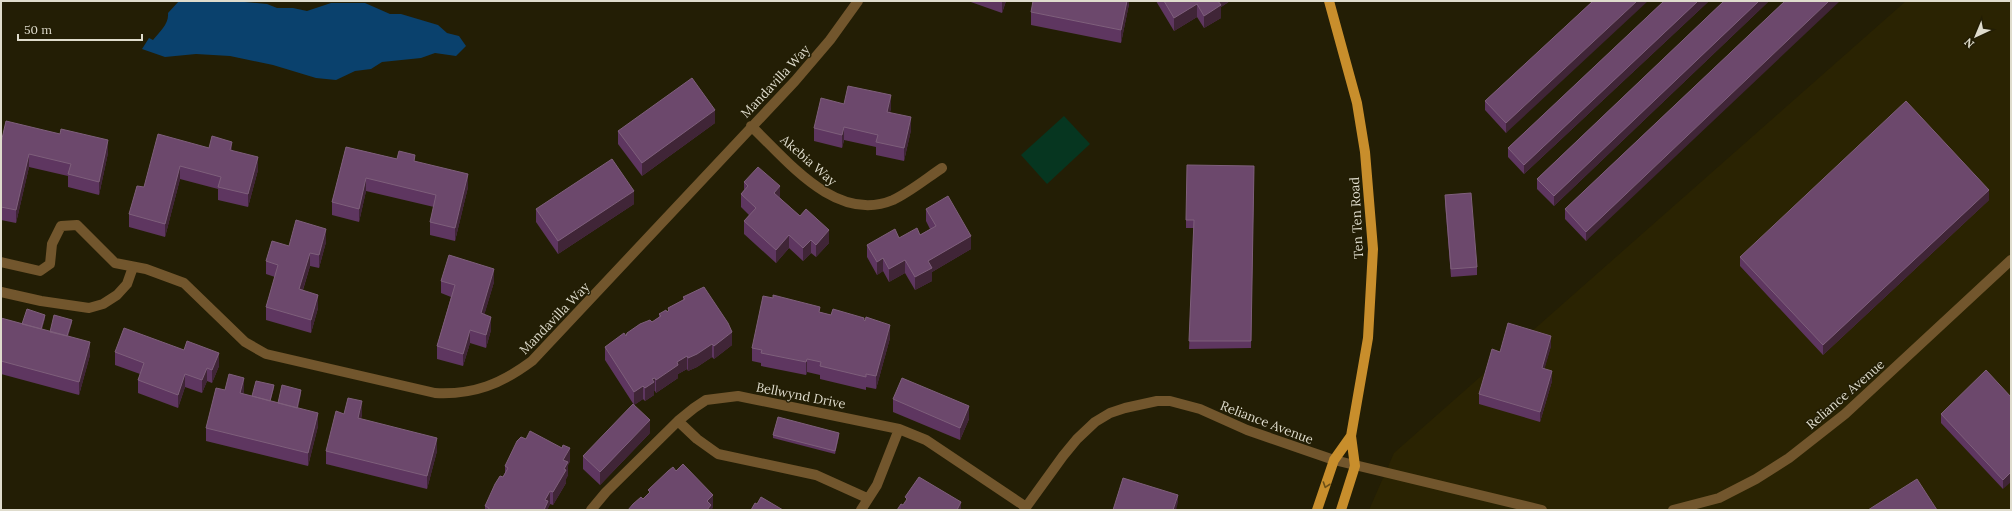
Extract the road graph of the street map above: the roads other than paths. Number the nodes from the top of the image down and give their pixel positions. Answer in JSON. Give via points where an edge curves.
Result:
{"nodes":[{"id":1,"x":858,"y":1,"type":"edge"},
{"id":2,"x":1329,"y":1,"type":"edge"},
{"id":3,"x":751,"y":126,"type":"junction"},
{"id":4,"x":942,"y":168,"type":"dead end"},
{"id":5,"x":2011,"y":260,"type":"edge"},
{"id":6,"x":1,"y":262,"type":"edge"},
{"id":7,"x":133,"y":267,"type":"junction"},
{"id":8,"x":1,"y":292,"type":"edge"},
{"id":9,"x":678,"y":421,"type":"junction"},
{"id":10,"x":899,"y":429,"type":"junction"},
{"id":11,"x":1351,"y":436,"type":"junction"},
{"id":12,"x":1334,"y":460,"type":"junction"},
{"id":13,"x":1356,"y":466,"type":"junction"},
{"id":14,"x":867,"y":498,"type":"junction"},
{"id":15,"x":1025,"y":509,"type":"edge"},
{"id":16,"x":592,"y":510,"type":"edge"},
{"id":17,"x":861,"y":510,"type":"edge"},
{"id":18,"x":1317,"y":510,"type":"edge"},
{"id":19,"x":1341,"y":510,"type":"edge"},
{"id":20,"x":1542,"y":510,"type":"edge"},
{"id":21,"x":1673,"y":510,"type":"edge"}],
"edges":[{"from":1,"to":3,"type":"street","name":"Mandavilla Way","via":[[830,40],[795,81]]},
{"from":2,"to":11,"type":"main road","name":"Ten Ten Road","via":[[1357,103],[1365,152],[1373,249],[1368,338]]},
{"from":3,"to":4,"type":"street","name":"Akebia Way","via":[[816,186],[832,197],[849,203],[877,205],[894,200]]},
{"from":3,"to":7,"type":"street","name":"Mandavilla Way","via":[[532,362],[515,374],[475,391],[435,393],[266,354],[245,342],[184,283]]},
{"from":5,"to":21,"type":"street","name":"Reliance Avenue","via":[[1845,414],[1789,458],[1719,498]]},
{"from":6,"to":7,"type":"street","name":"Mandavilla Way","via":[[40,271],[50,264],[52,244],[61,226],[77,225],[115,263]]},
{"from":7,"to":8,"type":"street","via":[[127,284],[117,295],[103,304],[89,308]]},
{"from":9,"to":10,"type":"street","name":"Bellwynd Drive","via":[[706,400],[738,396]]},
{"from":9,"to":14,"type":"street","via":[[718,454],[816,475]]},
{"from":9,"to":16,"type":"street","name":"Bellwynd Drive","via":[[606,492]]},
{"from":10,"to":14,"type":"street","via":[[877,485]]},
{"from":10,"to":15,"type":"street","name":"Bellwynd Drive","via":[[926,440]]},
{"from":11,"to":12,"type":"main road","name":"Ten Ten Road"},
{"from":11,"to":13,"type":"main road","name":"Ten Ten Road"},
{"from":12,"to":13,"type":"street","name":"Reliance Avenue"},
{"from":12,"to":15,"type":"street","name":"Reliance Avenue","via":[[1247,430],[1200,408],[1170,401],[1144,402],[1110,413],[1095,422],[1063,456]]},
{"from":12,"to":18,"type":"main road","name":"Ten Ten Road","one_way":true},
{"from":13,"to":19,"type":"main road","name":"Ten Ten Road"},
{"from":13,"to":20,"type":"street","name":"Reliance Avenue"},
{"from":14,"to":17,"type":"street"}]}
